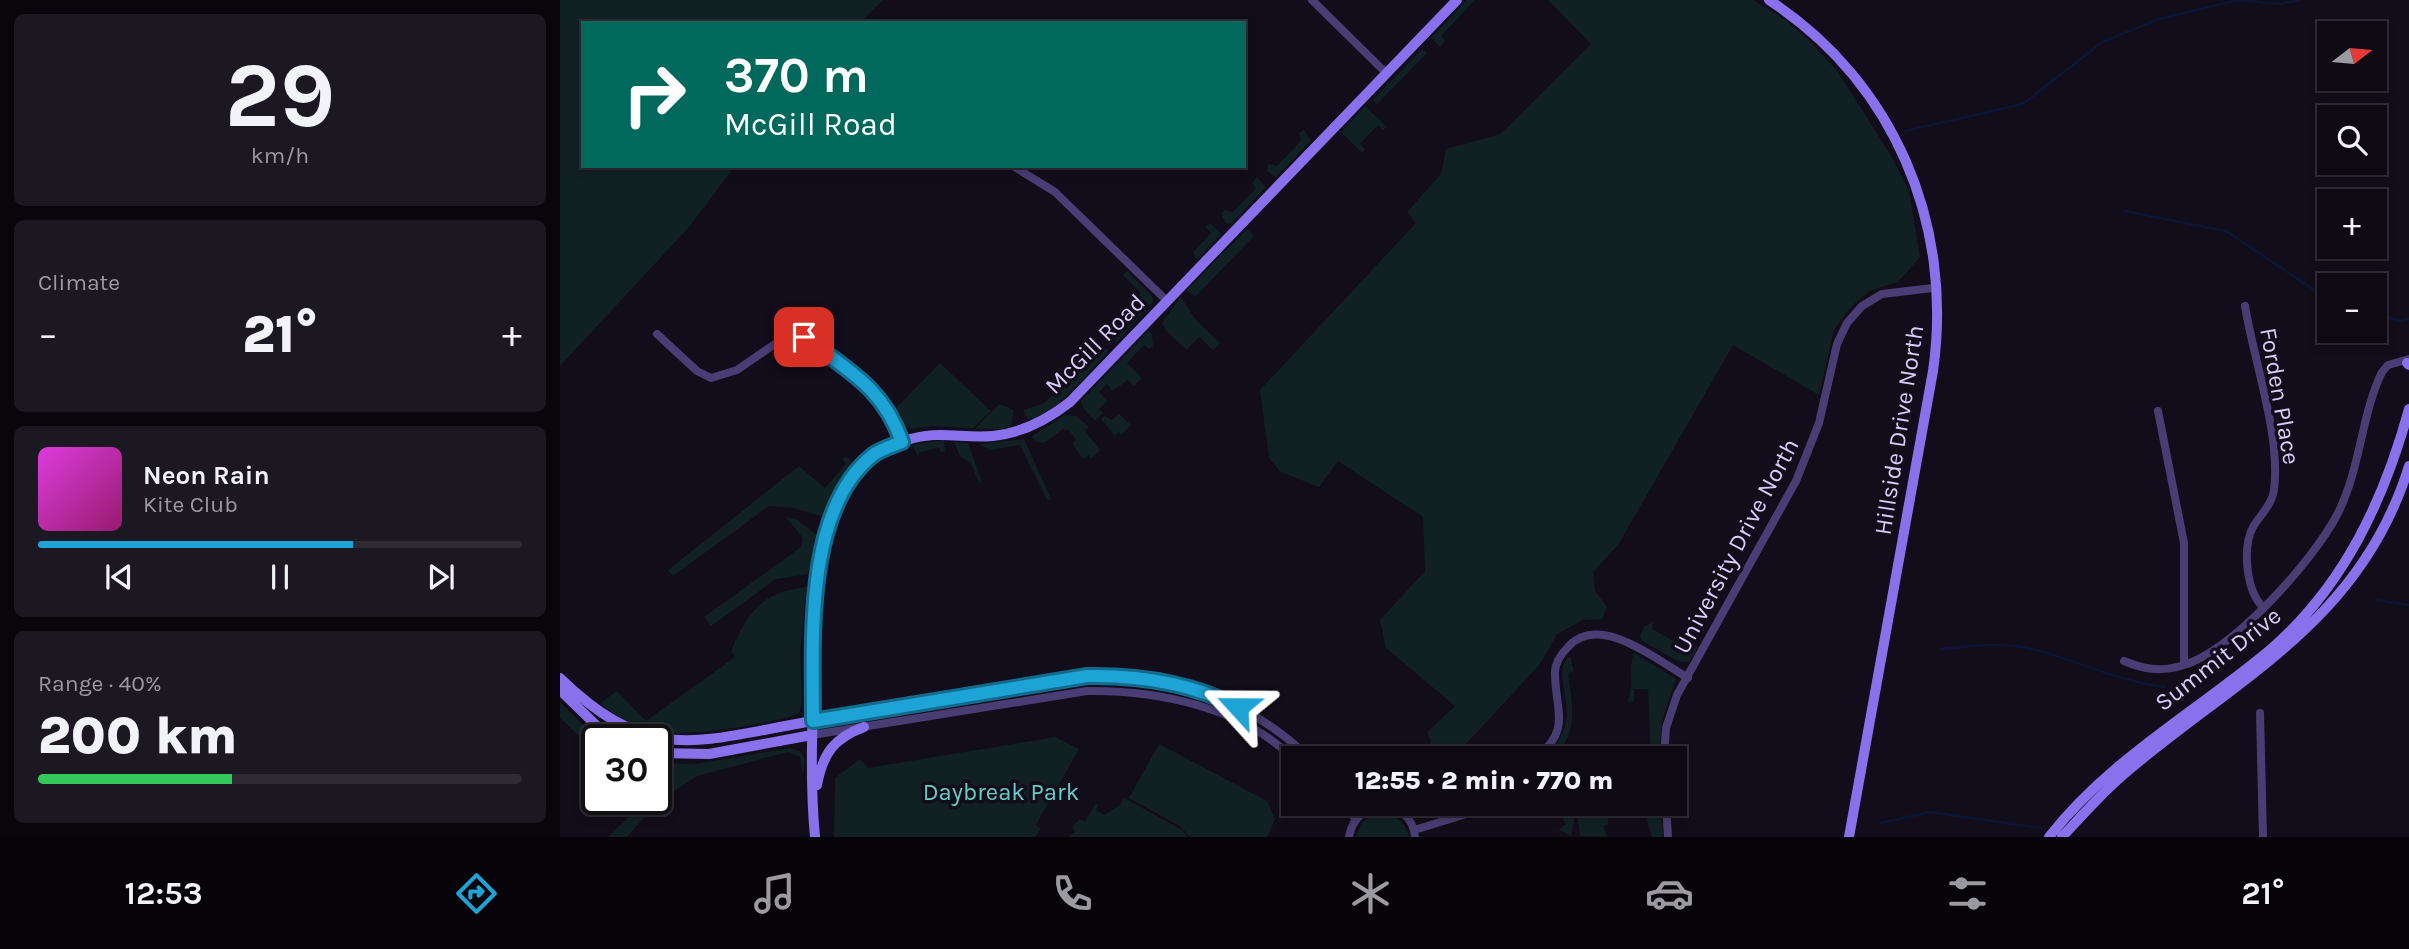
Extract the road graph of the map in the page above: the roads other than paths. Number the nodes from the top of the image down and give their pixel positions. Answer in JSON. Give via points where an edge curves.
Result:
{"nodes":[{"id":1,"x":1312,"y":0,"type":"edge"},
{"id":2,"x":1457,"y":0,"type":"edge"},
{"id":3,"x":1769,"y":0,"type":"edge"},
{"id":4,"x":1387,"y":73,"type":"junction"},
{"id":5,"x":1016,"y":168,"type":"edge"},
{"id":6,"x":1931,"y":238,"type":"junction"},
{"id":7,"x":1933,"y":288,"type":"junction"},
{"id":8,"x":1167,"y":301,"type":"junction"},
{"id":9,"x":2245,"y":306,"type":"dead end"},
{"id":10,"x":1937,"y":331,"type":"junction"},
{"id":11,"x":657,"y":334,"type":"dead end"},
{"id":12,"x":2406,"y":362,"type":"edge"},
{"id":13,"x":2409,"y":410,"type":"edge"},
{"id":14,"x":2158,"y":411,"type":"dead end"},
{"id":15,"x":902,"y":442,"type":"junction"},
{"id":16,"x":2409,"y":466,"type":"edge"},
{"id":17,"x":2263,"y":608,"type":"junction"},
{"id":18,"x":2124,"y":661,"type":"dead end"},
{"id":19,"x":2184,"y":665,"type":"junction"},
{"id":20,"x":560,"y":678,"type":"edge"},
{"id":21,"x":1688,"y":678,"type":"junction"},
{"id":22,"x":560,"y":690,"type":"edge"},
{"id":23,"x":2260,"y":713,"type":"dead end"},
{"id":24,"x":813,"y":721,"type":"junction"},
{"id":25,"x":595,"y":724,"type":"edge"},
{"id":26,"x":864,"y":727,"type":"junction"},
{"id":27,"x":812,"y":735,"type":"junction"},
{"id":28,"x":1297,"y":746,"type":"edge"},
{"id":29,"x":1547,"y":746,"type":"edge"},
{"id":30,"x":1665,"y":746,"type":"edge"},
{"id":31,"x":1281,"y":750,"type":"edge"},
{"id":32,"x":672,"y":753,"type":"edge"},
{"id":33,"x":814,"y":805,"type":"junction"},
{"id":34,"x":1353,"y":816,"type":"edge"},
{"id":35,"x":1359,"y":816,"type":"edge"},
{"id":36,"x":1404,"y":816,"type":"edge"},
{"id":37,"x":1460,"y":816,"type":"edge"},
{"id":38,"x":1667,"y":816,"type":"edge"},
{"id":39,"x":1356,"y":819,"type":"junction"},
{"id":40,"x":1415,"y":834,"type":"edge"},
{"id":41,"x":815,"y":837,"type":"edge"},
{"id":42,"x":1349,"y":837,"type":"edge"},
{"id":43,"x":1668,"y":837,"type":"edge"},
{"id":44,"x":1849,"y":837,"type":"edge"},
{"id":45,"x":2049,"y":837,"type":"edge"},
{"id":46,"x":2062,"y":837,"type":"edge"},
{"id":47,"x":2263,"y":837,"type":"edge"}],
"edges":[{"from":1,"to":4,"type":"street"},
{"from":2,"to":4,"type":"street","name":"McGill Road"},
{"from":3,"to":6,"type":"street","name":"Hillside Drive North","via":[[1832,50],[1875,102],[1914,178]]},
{"from":4,"to":8,"type":"street","name":"McGill Road"},
{"from":5,"to":8,"type":"street","via":[[1055,192]]},
{"from":6,"to":7,"type":"street"},
{"from":6,"to":10,"type":"street","name":"Hillside Drive North"},
{"from":7,"to":10,"type":"street"},
{"from":7,"to":21,"type":"street","name":"University Drive North","via":[[1882,295],[1862,306],[1847,323],[1837,344],[1819,423],[1796,481]]},
{"from":8,"to":15,"type":"street","name":"McGill Road","via":[[1070,402],[1046,420],[992,436],[929,434]]},
{"from":9,"to":17,"type":"street","name":"Forden Place","via":[[2262,378],[2276,474],[2273,495],[2248,543],[2253,592]]},
{"from":10,"to":44,"type":"street","name":"Hillside Drive North"},
{"from":11,"to":15,"type":"street","via":[[711,378],[737,370],[788,335],[804,337],[873,388]]},
{"from":12,"to":17,"type":"street","via":[[2388,365],[2378,381],[2358,464],[2336,516],[2296,574]]},
{"from":13,"to":45,"type":"street","name":"Summit Drive","via":[[2376,506],[2340,570],[2303,618],[2260,657],[2121,762]]},
{"from":14,"to":19,"type":"street","via":[[2184,543]]},
{"from":15,"to":24,"type":"street","name":"McGill Road","via":[[874,454],[853,475],[828,526],[816,581]]},
{"from":16,"to":46,"type":"street","name":"Summit Drive","via":[[2372,547],[2311,626],[2255,676],[2128,771]]},
{"from":17,"to":19,"type":"street","via":[[2212,650]]},
{"from":18,"to":19,"type":"street","via":[[2144,670]]},
{"from":20,"to":24,"type":"street","via":[[592,708],[620,726],[653,738],[697,741]]},
{"from":21,"to":29,"type":"street","via":[[1613,636],[1585,635],[1558,658],[1554,673],[1561,710],[1558,734]]},
{"from":21,"to":30,"type":"street","name":"University Drive North","via":[[1671,710]]},
{"from":22,"to":25,"type":"street"},
{"from":23,"to":47,"type":"street"},
{"from":24,"to":27,"type":"street","name":"McGill Road"},
{"from":24,"to":28,"type":"street","via":[[1087,676],[1122,675],[1218,697]]},
{"from":26,"to":27,"type":"street"},
{"from":26,"to":31,"type":"street","via":[[1087,691],[1121,690],[1166,696],[1214,711]]},
{"from":26,"to":33,"type":"street","via":[[845,734],[830,748]]},
{"from":27,"to":32,"type":"street","via":[[709,754]]},
{"from":27,"to":33,"type":"street","name":"McGill Road"},
{"from":33,"to":41,"type":"street","name":"McGill Road"},
{"from":34,"to":39,"type":"street"},
{"from":35,"to":39,"type":"street"},
{"from":36,"to":40,"type":"street"},
{"from":37,"to":40,"type":"street"},
{"from":38,"to":43,"type":"street"},
{"from":39,"to":42,"type":"street"}]}
